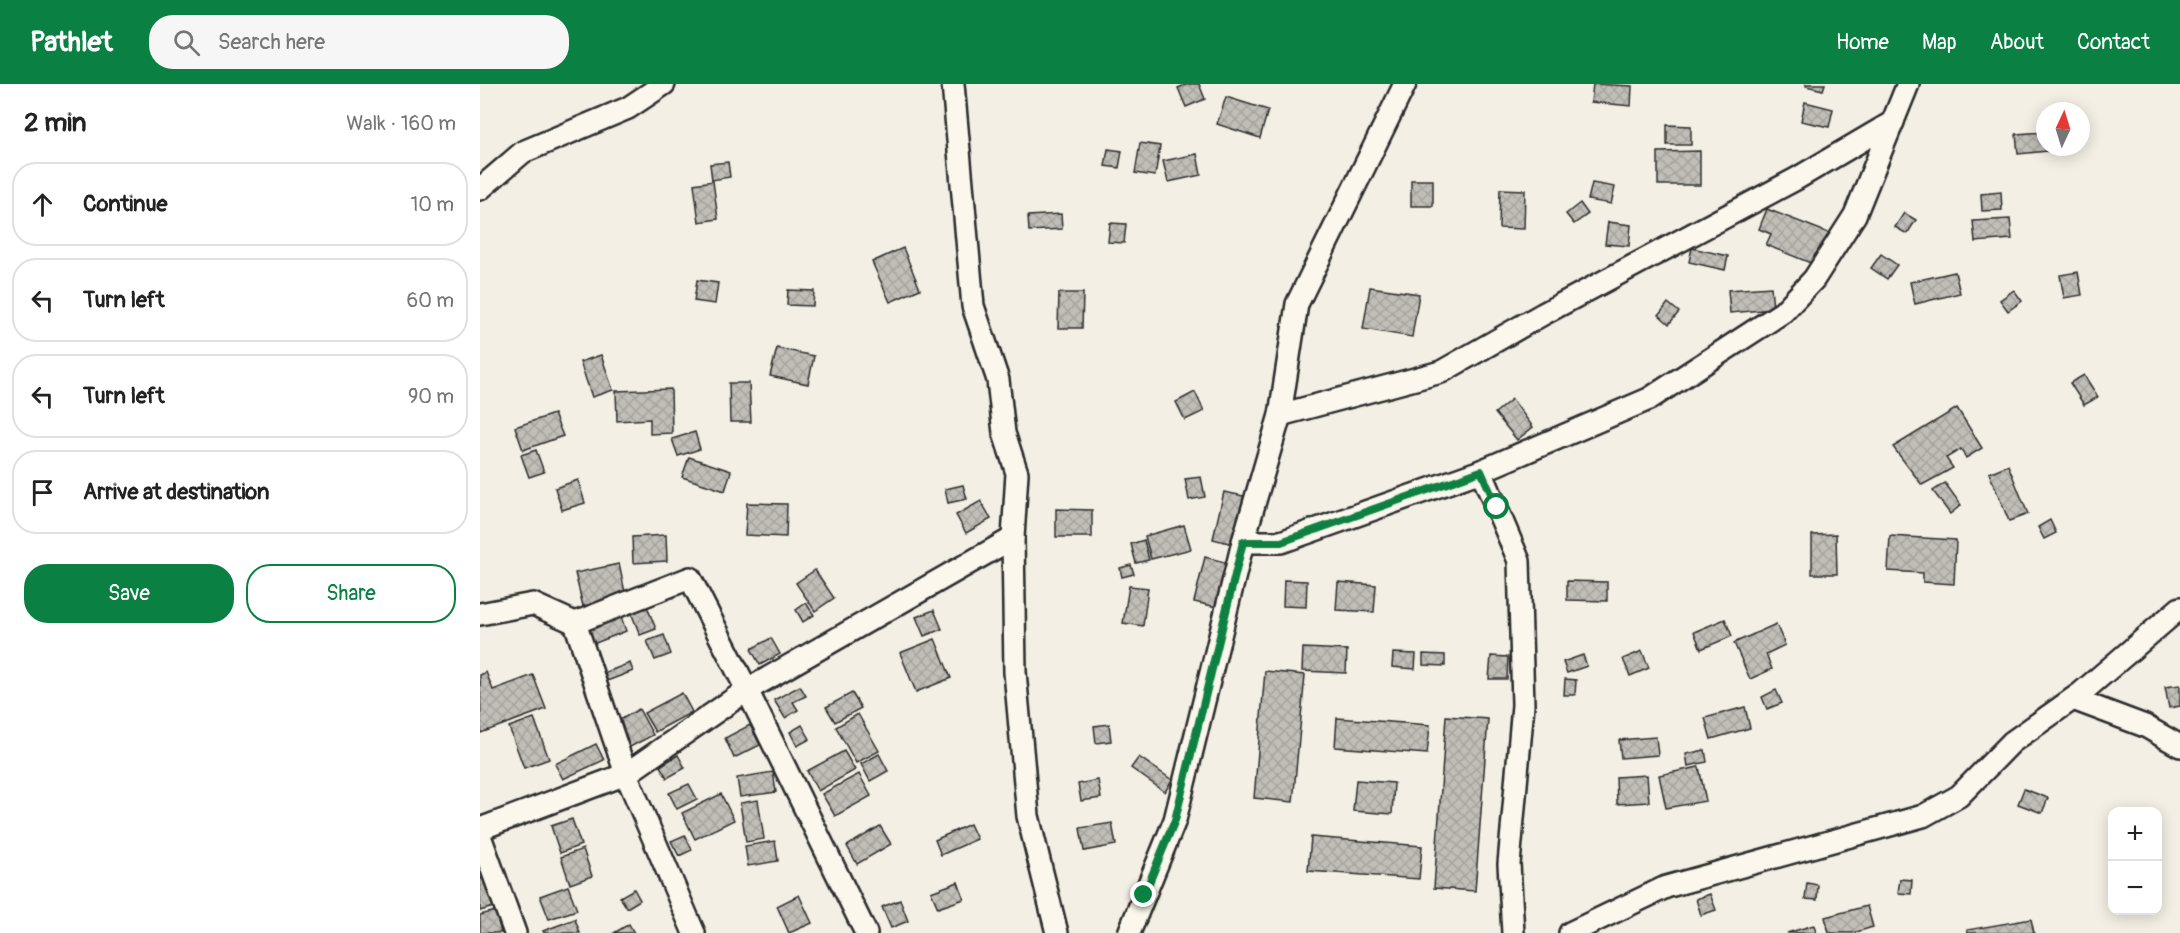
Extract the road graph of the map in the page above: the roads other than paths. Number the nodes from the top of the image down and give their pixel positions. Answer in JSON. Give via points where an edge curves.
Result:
{"nodes":[{"id":1,"x":663,"y":84,"type":"edge"},
{"id":2,"x":953,"y":84,"type":"edge"},
{"id":3,"x":1405,"y":84,"type":"edge"},
{"id":4,"x":1908,"y":84,"type":"edge"},
{"id":5,"x":1893,"y":122,"type":"junction"},
{"id":6,"x":480,"y":189,"type":"edge"},
{"id":7,"x":1280,"y":415,"type":"junction"},
{"id":8,"x":1481,"y":471,"type":"junction"},
{"id":9,"x":1013,"y":538,"type":"junction"},
{"id":10,"x":1243,"y":542,"type":"junction"},
{"id":11,"x":2180,"y":608,"type":"edge"},
{"id":12,"x":480,"y":614,"type":"edge"},
{"id":13,"x":574,"y":623,"type":"junction"},
{"id":14,"x":747,"y":690,"type":"junction"},
{"id":15,"x":2073,"y":699,"type":"junction"},
{"id":16,"x":2180,"y":746,"type":"edge"},
{"id":17,"x":626,"y":774,"type":"junction"},
{"id":18,"x":480,"y":829,"type":"edge"},
{"id":19,"x":480,"y":836,"type":"edge"},
{"id":20,"x":515,"y":933,"type":"edge"},
{"id":21,"x":694,"y":933,"type":"edge"},
{"id":22,"x":866,"y":933,"type":"edge"},
{"id":23,"x":1057,"y":933,"type":"edge"},
{"id":24,"x":1129,"y":933,"type":"edge"},
{"id":25,"x":1514,"y":933,"type":"edge"},
{"id":26,"x":1570,"y":933,"type":"edge"}],
"edges":[{"from":1,"to":6,"type":"street","via":[[628,108],[523,152]]},
{"from":2,"to":9,"type":"street","via":[[973,306],[998,380],[1004,433],[1017,473]]},
{"from":3,"to":7,"type":"street","via":[[1297,304]]},
{"from":4,"to":5,"type":"street"},
{"from":5,"to":7,"type":"street","via":[[1796,179],[1440,372]]},
{"from":5,"to":8,"type":"street","via":[[1855,215],[1814,279],[1783,312],[1649,399]]},
{"from":7,"to":10,"type":"street"},
{"from":8,"to":10,"type":"street","via":[[1281,542]]},
{"from":8,"to":25,"type":"street","via":[[1519,561],[1523,705],[1509,864]]},
{"from":9,"to":14,"type":"street"},
{"from":9,"to":23,"type":"street","via":[[1015,672],[1028,816]]},
{"from":10,"to":24,"type":"street","via":[[1175,820]]},
{"from":11,"to":15,"type":"street"},
{"from":12,"to":13,"type":"street","via":[[533,604]]},
{"from":13,"to":14,"type":"street","via":[[690,578]]},
{"from":13,"to":17,"type":"street"},
{"from":14,"to":17,"type":"street"},
{"from":14,"to":22,"type":"street"},
{"from":15,"to":16,"type":"street","via":[[2145,726]]},
{"from":15,"to":26,"type":"street","via":[[2012,742],[1959,796],[1923,816],[1666,886]]},
{"from":17,"to":18,"type":"street"},
{"from":17,"to":21,"type":"street"},
{"from":19,"to":20,"type":"street"}]}
